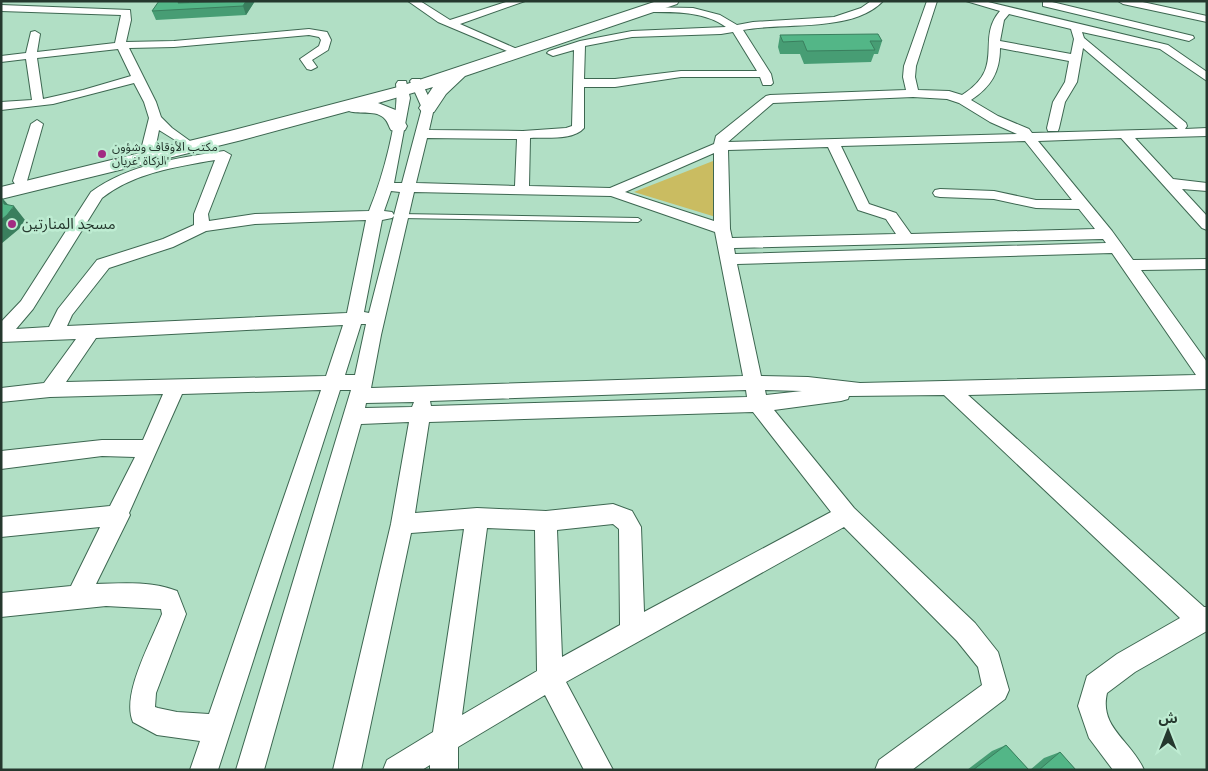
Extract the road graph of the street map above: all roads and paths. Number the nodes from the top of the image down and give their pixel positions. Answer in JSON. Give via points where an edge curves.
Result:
{"nodes":[{"id":1,"x":520,"y":1,"type":"edge"},
{"id":2,"x":672,"y":1,"type":"edge"},
{"id":3,"x":878,"y":1,"type":"edge"},
{"id":4,"x":932,"y":1,"type":"edge"},
{"id":5,"x":971,"y":1,"type":"edge"},
{"id":6,"x":1123,"y":1,"type":"edge"},
{"id":7,"x":419,"y":3,"type":"edge"},
{"id":8,"x":505,"y":3,"type":"edge"},
{"id":9,"x":1048,"y":3,"type":"edge"},
{"id":10,"x":649,"y":5,"type":"edge"},
{"id":11,"x":2,"y":6,"type":"edge"},
{"id":12,"x":1007,"y":10,"type":"junction"},
{"id":13,"x":1039,"y":17,"type":"junction"},
{"id":14,"x":1207,"y":19,"type":"edge"},
{"id":15,"x":451,"y":23,"type":"junction"},
{"id":16,"x":735,"y":28,"type":"junction"},
{"id":17,"x":1077,"y":33,"type":"junction"},
{"id":18,"x":36,"y":34,"type":"dead end"},
{"id":19,"x":580,"y":44,"type":"junction"},
{"id":20,"x":996,"y":44,"type":"junction"},
{"id":21,"x":122,"y":45,"type":"junction"},
{"id":22,"x":1164,"y":47,"type":"junction"},
{"id":23,"x":512,"y":49,"type":"junction"},
{"id":24,"x":553,"y":53,"type":"dead end"},
{"id":25,"x":32,"y":56,"type":"junction"},
{"id":26,"x":1074,"y":58,"type":"junction"},
{"id":27,"x":1,"y":59,"type":"edge"},
{"id":28,"x":311,"y":67,"type":"dead end"},
{"id":29,"x":459,"y":74,"type":"junction"},
{"id":30,"x":765,"y":74,"type":"junction"},
{"id":31,"x":137,"y":78,"type":"junction"},
{"id":32,"x":1207,"y":78,"type":"edge"},
{"id":33,"x":578,"y":83,"type":"junction"},
{"id":34,"x":410,"y":86,"type":"junction"},
{"id":35,"x":913,"y":93,"type":"junction"},
{"id":36,"x":770,"y":98,"type":"junction"},
{"id":37,"x":963,"y":100,"type":"junction"},
{"id":38,"x":38,"y":103,"type":"junction"},
{"id":39,"x":1,"y":106,"type":"edge"},
{"id":40,"x":340,"y":108,"type":"junction"},
{"id":41,"x":428,"y":108,"type":"junction"},
{"id":42,"x":155,"y":118,"type":"junction"},
{"id":43,"x":37,"y":124,"type":"dead end"},
{"id":44,"x":1207,"y":125,"type":"edge"},
{"id":45,"x":398,"y":126,"type":"junction"},
{"id":46,"x":1181,"y":126,"type":"junction"},
{"id":47,"x":1053,"y":128,"type":"junction"},
{"id":48,"x":1207,"y":132,"type":"edge"},
{"id":49,"x":422,"y":134,"type":"junction"},
{"id":50,"x":523,"y":135,"type":"junction"},
{"id":51,"x":1026,"y":135,"type":"junction"},
{"id":52,"x":1125,"y":135,"type":"junction"},
{"id":53,"x":235,"y":136,"type":"junction"},
{"id":54,"x":183,"y":141,"type":"junction"},
{"id":55,"x":720,"y":142,"type":"junction"},
{"id":56,"x":833,"y":143,"type":"junction"},
{"id":57,"x":148,"y":150,"type":"junction"},
{"id":58,"x":224,"y":155,"type":"junction"},
{"id":59,"x":11,"y":183,"type":"edge"},
{"id":60,"x":1168,"y":183,"type":"junction"},
{"id":61,"x":386,"y":187,"type":"junction"},
{"id":62,"x":408,"y":187,"type":"junction"},
{"id":63,"x":1207,"y":187,"type":"edge"},
{"id":64,"x":522,"y":189,"type":"junction"},
{"id":65,"x":612,"y":192,"type":"junction"},
{"id":66,"x":1,"y":193,"type":"edge"},
{"id":67,"x":940,"y":193,"type":"dead end"},
{"id":68,"x":1083,"y":205,"type":"junction"},
{"id":69,"x":374,"y":215,"type":"junction"},
{"id":70,"x":401,"y":216,"type":"junction"},
{"id":71,"x":638,"y":220,"type":"dead end"},
{"id":72,"x":1207,"y":225,"type":"edge"},
{"id":73,"x":202,"y":227,"type":"junction"},
{"id":74,"x":907,"y":239,"type":"junction"},
{"id":75,"x":1112,"y":241,"type":"junction"},
{"id":76,"x":726,"y":244,"type":"junction"},
{"id":77,"x":1207,"y":264,"type":"edge"},
{"id":78,"x":1130,"y":265,"type":"junction"},
{"id":79,"x":377,"y":318,"type":"junction"},
{"id":80,"x":354,"y":319,"type":"junction"},
{"id":81,"x":92,"y":330,"type":"junction"},
{"id":82,"x":56,"y":332,"type":"junction"},
{"id":83,"x":1,"y":335,"type":"edge"},
{"id":84,"x":1207,"y":376,"type":"edge"},
{"id":85,"x":333,"y":381,"type":"junction"},
{"id":86,"x":1207,"y":382,"type":"edge"},
{"id":87,"x":176,"y":387,"type":"junction"},
{"id":88,"x":949,"y":388,"type":"junction"},
{"id":89,"x":361,"y":389,"type":"junction"},
{"id":90,"x":50,"y":390,"type":"junction"},
{"id":91,"x":424,"y":394,"type":"junction"},
{"id":92,"x":756,"y":394,"type":"junction"},
{"id":93,"x":1,"y":395,"type":"edge"},
{"id":94,"x":420,"y":415,"type":"junction"},
{"id":95,"x":352,"y":416,"type":"junction"},
{"id":96,"x":150,"y":450,"type":"junction"},
{"id":97,"x":1,"y":460,"type":"edge"},
{"id":98,"x":119,"y":515,"type":"junction"},
{"id":99,"x":846,"y":515,"type":"junction"},
{"id":100,"x":477,"y":518,"type":"junction"},
{"id":101,"x":546,"y":520,"type":"junction"},
{"id":102,"x":402,"y":524,"type":"junction"},
{"id":103,"x":1,"y":527,"type":"edge"},
{"id":104,"x":78,"y":596,"type":"junction"},
{"id":105,"x":1,"y":606,"type":"edge"},
{"id":106,"x":1203,"y":619,"type":"edge"},
{"id":107,"x":632,"y":633,"type":"junction"},
{"id":108,"x":550,"y":678,"type":"junction"},
{"id":109,"x":218,"y":728,"type":"junction"},
{"id":110,"x":445,"y":739,"type":"junction"},
{"id":111,"x":204,"y":770,"type":"edge"},
{"id":112,"x":250,"y":770,"type":"edge"},
{"id":113,"x":347,"y":770,"type":"edge"},
{"id":114,"x":397,"y":770,"type":"edge"},
{"id":115,"x":444,"y":770,"type":"edge"},
{"id":116,"x":599,"y":770,"type":"edge"},
{"id":117,"x":889,"y":770,"type":"edge"},
{"id":118,"x":1130,"y":770,"type":"edge"}],
"edges":[{"from":1,"to":8,"type":"street"},
{"from":2,"to":10,"type":"main road"},
{"from":3,"to":16,"type":"street","via":[[864,10],[835,20]]},
{"from":4,"to":35,"type":"street","via":[[910,66]]},
{"from":5,"to":12,"type":"street"},
{"from":6,"to":14,"type":"street"},
{"from":7,"to":15,"type":"street","via":[[434,16]]},
{"from":8,"to":15,"type":"street"},
{"from":9,"to":13,"type":"street"},
{"from":9,"to":22,"type":"street","via":[[1194,36]]},
{"from":10,"to":16,"type":"street","via":[[698,12]]},
{"from":10,"to":23,"type":"main road"},
{"from":10,"to":29,"type":"main road"},
{"from":11,"to":21,"type":"street","via":[[129,8],[120,42]]},
{"from":12,"to":13,"type":"street"},
{"from":12,"to":20,"type":"street","via":[[996,22]]},
{"from":13,"to":17,"type":"street"},
{"from":15,"to":23,"type":"street"},
{"from":16,"to":19,"type":"street","via":[[632,34]]},
{"from":16,"to":30,"type":"street"},
{"from":17,"to":22,"type":"street"},
{"from":17,"to":26,"type":"street"},
{"from":17,"to":46,"type":"street"},
{"from":18,"to":25,"type":"street"},
{"from":19,"to":24,"type":"street"},
{"from":19,"to":33,"type":"street"},
{"from":20,"to":26,"type":"street"},
{"from":20,"to":37,"type":"street","via":[[990,77],[976,94]]},
{"from":21,"to":25,"type":"street"},
{"from":21,"to":28,"type":"street","via":[[174,44],[309,32],[323,34],[326,40],[324,48],[306,59]]},
{"from":21,"to":31,"type":"street"},
{"from":22,"to":32,"type":"street"},
{"from":23,"to":34,"type":"main road"},
{"from":25,"to":27,"type":"street"},
{"from":25,"to":38,"type":"street"},
{"from":26,"to":47,"type":"street","via":[[1071,82],[1059,102]]},
{"from":29,"to":34,"type":"main road"},
{"from":29,"to":41,"type":"main road","via":[[439,91]]},
{"from":30,"to":33,"type":"street","via":[[681,74],[615,83]]},
{"from":30,"to":36,"type":"street"},
{"from":31,"to":38,"type":"street"},
{"from":31,"to":42,"type":"street"},
{"from":33,"to":50,"type":"street","via":[[578,128],[568,132]]},
{"from":34,"to":40,"type":"main road"},
{"from":34,"to":41,"type":"street"},
{"from":34,"to":45,"type":"street"},
{"from":34,"to":54,"type":"main road"},
{"from":35,"to":36,"type":"street"},
{"from":35,"to":37,"type":"street","via":[[949,95]]},
{"from":36,"to":55,"type":"street"},
{"from":37,"to":51,"type":"street"},
{"from":38,"to":39,"type":"street"},
{"from":40,"to":45,"type":"main road","via":[[390,112]]},
{"from":40,"to":53,"type":"main road"},
{"from":41,"to":49,"type":"street"},
{"from":42,"to":54,"type":"street"},
{"from":42,"to":57,"type":"street"},
{"from":43,"to":59,"type":"street"},
{"from":44,"to":46,"type":"street"},
{"from":45,"to":61,"type":"street"},
{"from":46,"to":47,"type":"street"},
{"from":47,"to":51,"type":"street"},
{"from":48,"to":52,"type":"street"},
{"from":49,"to":50,"type":"street"},
{"from":49,"to":62,"type":"street"},
{"from":50,"to":64,"type":"street"},
{"from":51,"to":52,"type":"street"},
{"from":51,"to":55,"type":"street"},
{"from":51,"to":56,"type":"street"},
{"from":51,"to":68,"type":"street"},
{"from":52,"to":60,"type":"street"},
{"from":53,"to":58,"type":"street"},
{"from":53,"to":66,"type":"main road"},
{"from":54,"to":57,"type":"main road"},
{"from":55,"to":56,"type":"street"},
{"from":55,"to":65,"type":"street"},
{"from":55,"to":76,"type":"street"},
{"from":56,"to":74,"type":"street","via":[[863,206],[891,216]]},
{"from":57,"to":59,"type":"main road"},
{"from":58,"to":73,"type":"street","via":[[201,214]]},
{"from":58,"to":83,"type":"street","via":[[176,163],[106,185],[96,195],[27,305]]},
{"from":60,"to":63,"type":"street"},
{"from":60,"to":72,"type":"street"},
{"from":61,"to":62,"type":"street"},
{"from":61,"to":69,"type":"street"},
{"from":62,"to":64,"type":"street"},
{"from":62,"to":70,"type":"street"},
{"from":64,"to":65,"type":"street"},
{"from":65,"to":76,"type":"street"},
{"from":67,"to":68,"type":"street","via":[[994,195],[1036,204]]},
{"from":68,"to":75,"type":"street"},
{"from":69,"to":70,"type":"street"},
{"from":69,"to":73,"type":"street","via":[[255,220]]},
{"from":69,"to":80,"type":"street"},
{"from":70,"to":71,"type":"lane"},
{"from":70,"to":79,"type":"street"},
{"from":73,"to":82,"type":"street","via":[[168,243],[103,264],[64,313]]},
{"from":74,"to":75,"type":"street"},
{"from":74,"to":76,"type":"street"},
{"from":75,"to":76,"type":"street"},
{"from":75,"to":78,"type":"street"},
{"from":76,"to":92,"type":"street"},
{"from":77,"to":78,"type":"street"},
{"from":78,"to":84,"type":"street"},
{"from":79,"to":80,"type":"street"},
{"from":79,"to":89,"type":"street"},
{"from":80,"to":81,"type":"street"},
{"from":80,"to":85,"type":"street"},
{"from":81,"to":82,"type":"street"},
{"from":81,"to":90,"type":"street"},
{"from":82,"to":83,"type":"street"},
{"from":85,"to":87,"type":"street"},
{"from":85,"to":89,"type":"street"},
{"from":85,"to":109,"type":"street"},
{"from":86,"to":88,"type":"street"},
{"from":87,"to":90,"type":"street"},
{"from":87,"to":96,"type":"street"},
{"from":88,"to":92,"type":"street","via":[[860,390],[827,397]]},
{"from":88,"to":106,"type":"street"},
{"from":89,"to":91,"type":"street"},
{"from":89,"to":95,"type":"street"},
{"from":90,"to":93,"type":"street"},
{"from":91,"to":92,"type":"street"},
{"from":91,"to":94,"type":"street"},
{"from":92,"to":94,"type":"street"},
{"from":92,"to":99,"type":"street"},
{"from":94,"to":95,"type":"street"},
{"from":94,"to":102,"type":"street"},
{"from":95,"to":112,"type":"street"},
{"from":96,"to":97,"type":"street","via":[[102,448]]},
{"from":96,"to":98,"type":"street"},
{"from":98,"to":103,"type":"street"},
{"from":98,"to":104,"type":"street"},
{"from":99,"to":107,"type":"street"},
{"from":99,"to":117,"type":"street","via":[[966,632],[988,661],[996,690]]},
{"from":100,"to":101,"type":"street"},
{"from":100,"to":102,"type":"street"},
{"from":100,"to":110,"type":"street"},
{"from":101,"to":107,"type":"street","via":[[613,514],[624,518],[630,527]]},
{"from":101,"to":108,"type":"street"},
{"from":102,"to":113,"type":"street"},
{"from":104,"to":105,"type":"street"},
{"from":104,"to":109,"type":"street","via":[[169,599],[174,614],[143,694],[142,713],[148,720]]},
{"from":106,"to":118,"type":"street","via":[[1126,663],[1096,685],[1091,706],[1098,729]]},
{"from":107,"to":108,"type":"street"},
{"from":108,"to":110,"type":"street"},
{"from":108,"to":116,"type":"street"},
{"from":109,"to":111,"type":"street"},
{"from":110,"to":114,"type":"street"},
{"from":110,"to":115,"type":"street"}]}
